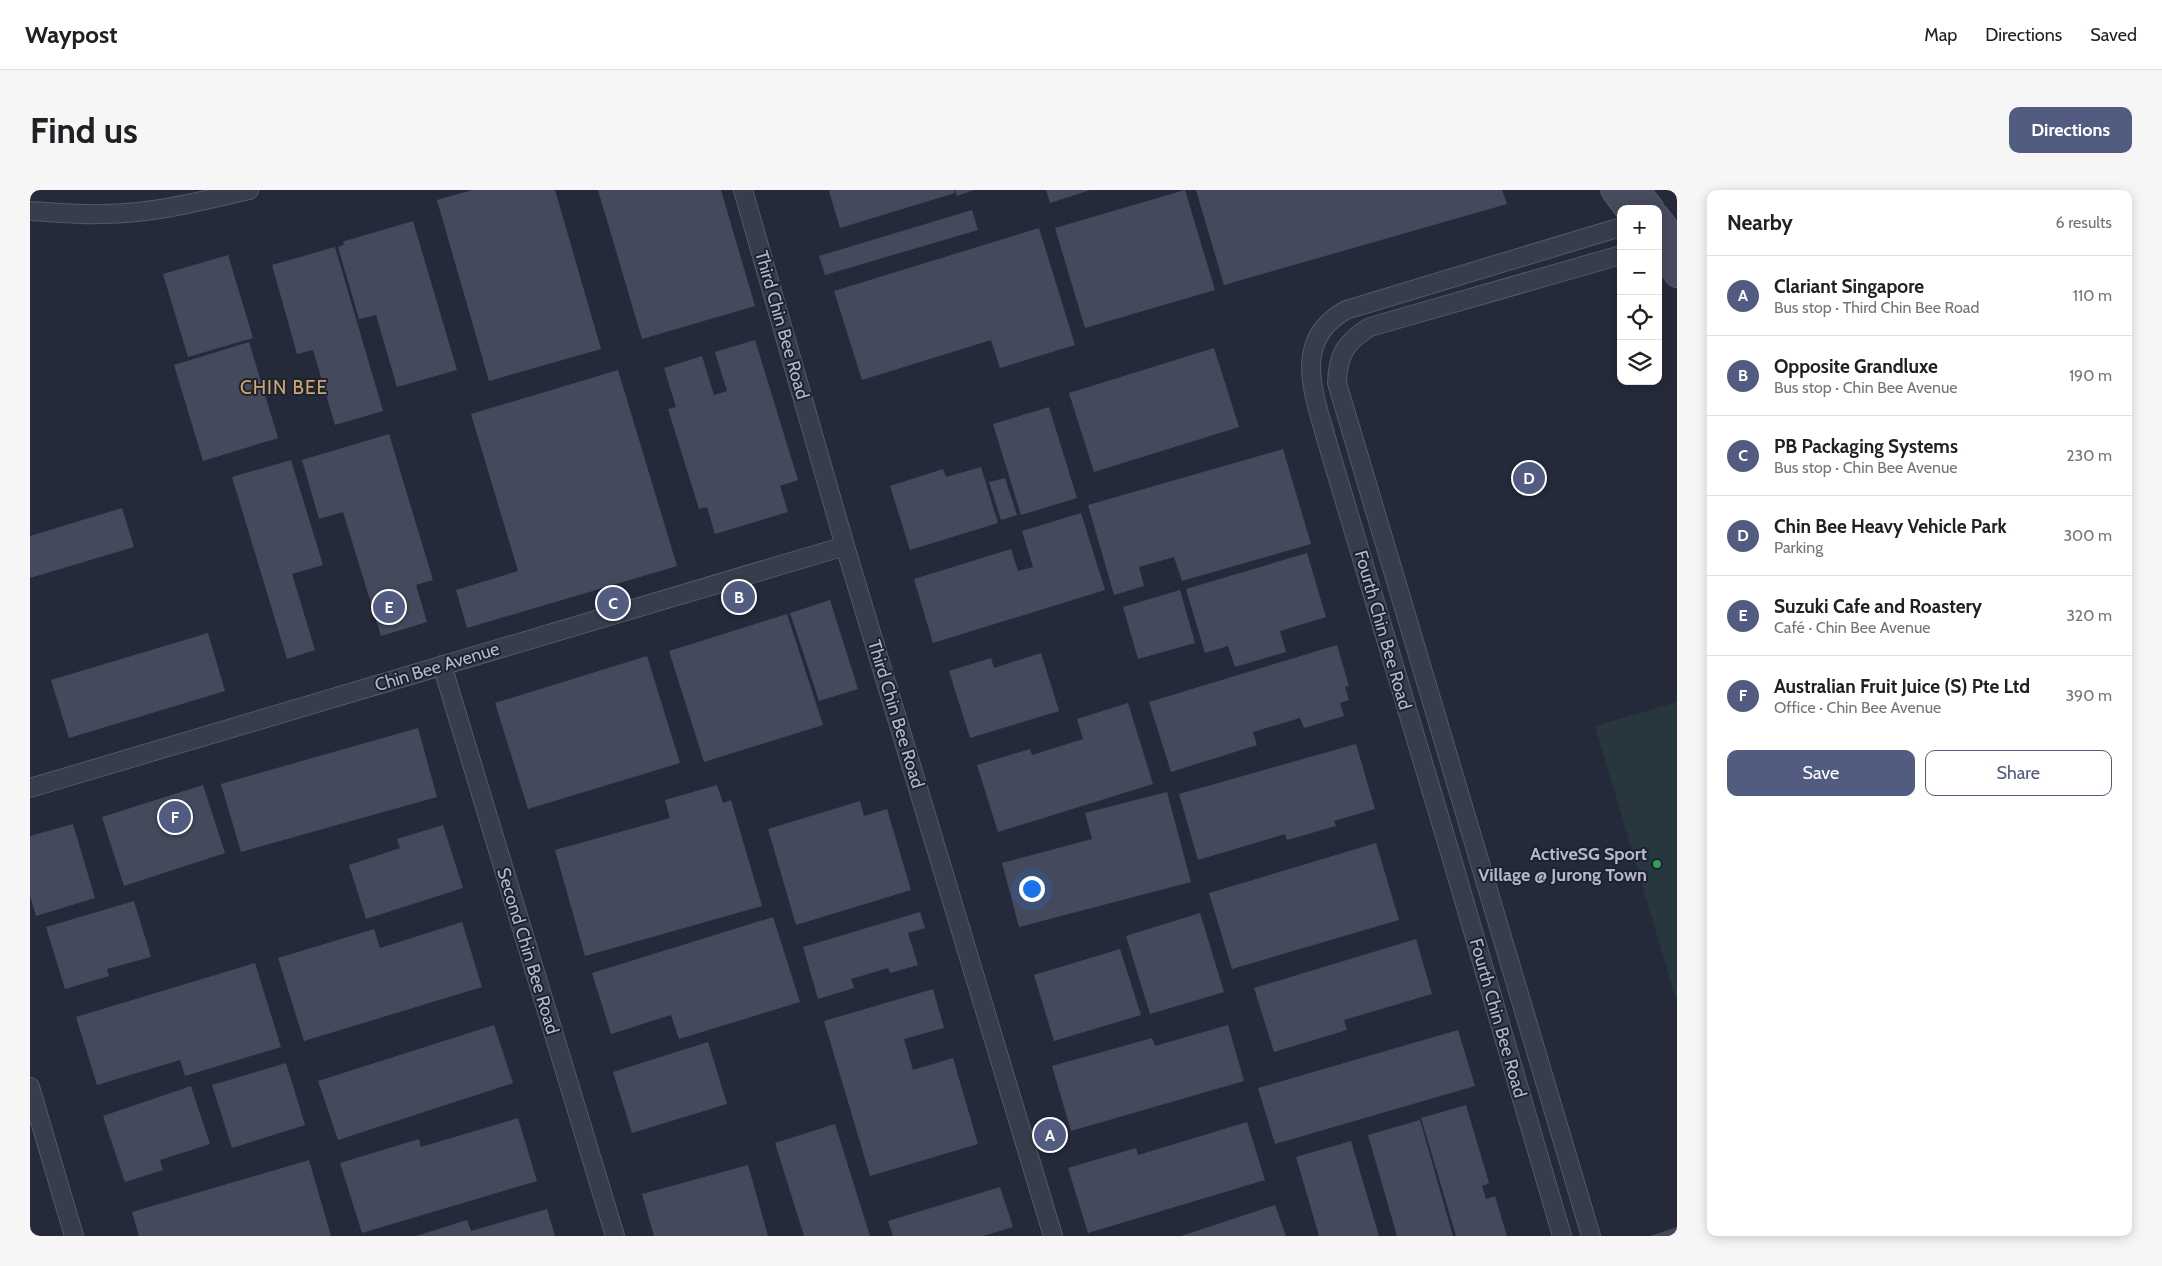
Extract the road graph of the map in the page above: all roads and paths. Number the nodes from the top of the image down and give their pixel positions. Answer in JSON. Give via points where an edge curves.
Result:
{"nodes":[{"id":1,"x":249,"y":190,"type":"edge"},
{"id":2,"x":743,"y":190,"type":"edge"},
{"id":3,"x":1614,"y":190,"type":"edge"},
{"id":4,"x":1638,"y":190,"type":"edge"},
{"id":5,"x":1624,"y":205,"type":"edge"},
{"id":6,"x":1649,"y":205,"type":"edge"},
{"id":7,"x":30,"y":211,"type":"edge"},
{"id":8,"x":1617,"y":229,"type":"edge"},
{"id":9,"x":1662,"y":229,"type":"edge"},
{"id":10,"x":1667,"y":244,"type":"edge"},
{"id":11,"x":1617,"y":256,"type":"edge"},
{"id":12,"x":1677,"y":275,"type":"edge"},
{"id":13,"x":845,"y":546,"type":"junction"},
{"id":14,"x":442,"y":665,"type":"junction"},
{"id":15,"x":30,"y":788,"type":"edge"},
{"id":16,"x":30,"y":1087,"type":"edge"},
{"id":17,"x":74,"y":1236,"type":"edge"},
{"id":18,"x":615,"y":1236,"type":"edge"},
{"id":19,"x":1052,"y":1236,"type":"edge"},
{"id":20,"x":1562,"y":1236,"type":"edge"},
{"id":21,"x":1592,"y":1236,"type":"edge"}],
"edges":[{"from":1,"to":7,"type":"street","via":[[135,212]]},
{"from":2,"to":13,"type":"street","name":"Third Chin Bee Road"},
{"from":3,"to":5,"type":"main road"},
{"from":4,"to":6,"type":"main road"},
{"from":8,"to":20,"type":"street","name":"Fourth Chin Bee Road","via":[[1346,310],[1330,318],[1320,332],[1310,362],[1311,384],[1328,445]]},
{"from":9,"to":10,"type":"main road"},
{"from":10,"to":12,"type":"main road"},
{"from":11,"to":21,"type":"street","name":"Fourth Chin Bee Road","via":[[1370,327],[1358,334],[1346,348],[1338,364],[1337,384]]},
{"from":13,"to":14,"type":"street","name":"Chin Bee Avenue"},
{"from":13,"to":19,"type":"street","name":"Third Chin Bee Road"},
{"from":14,"to":15,"type":"street","name":"Chin Bee Avenue"},
{"from":14,"to":18,"type":"street","name":"Second Chin Bee Road"},
{"from":16,"to":17,"type":"street"}]}
